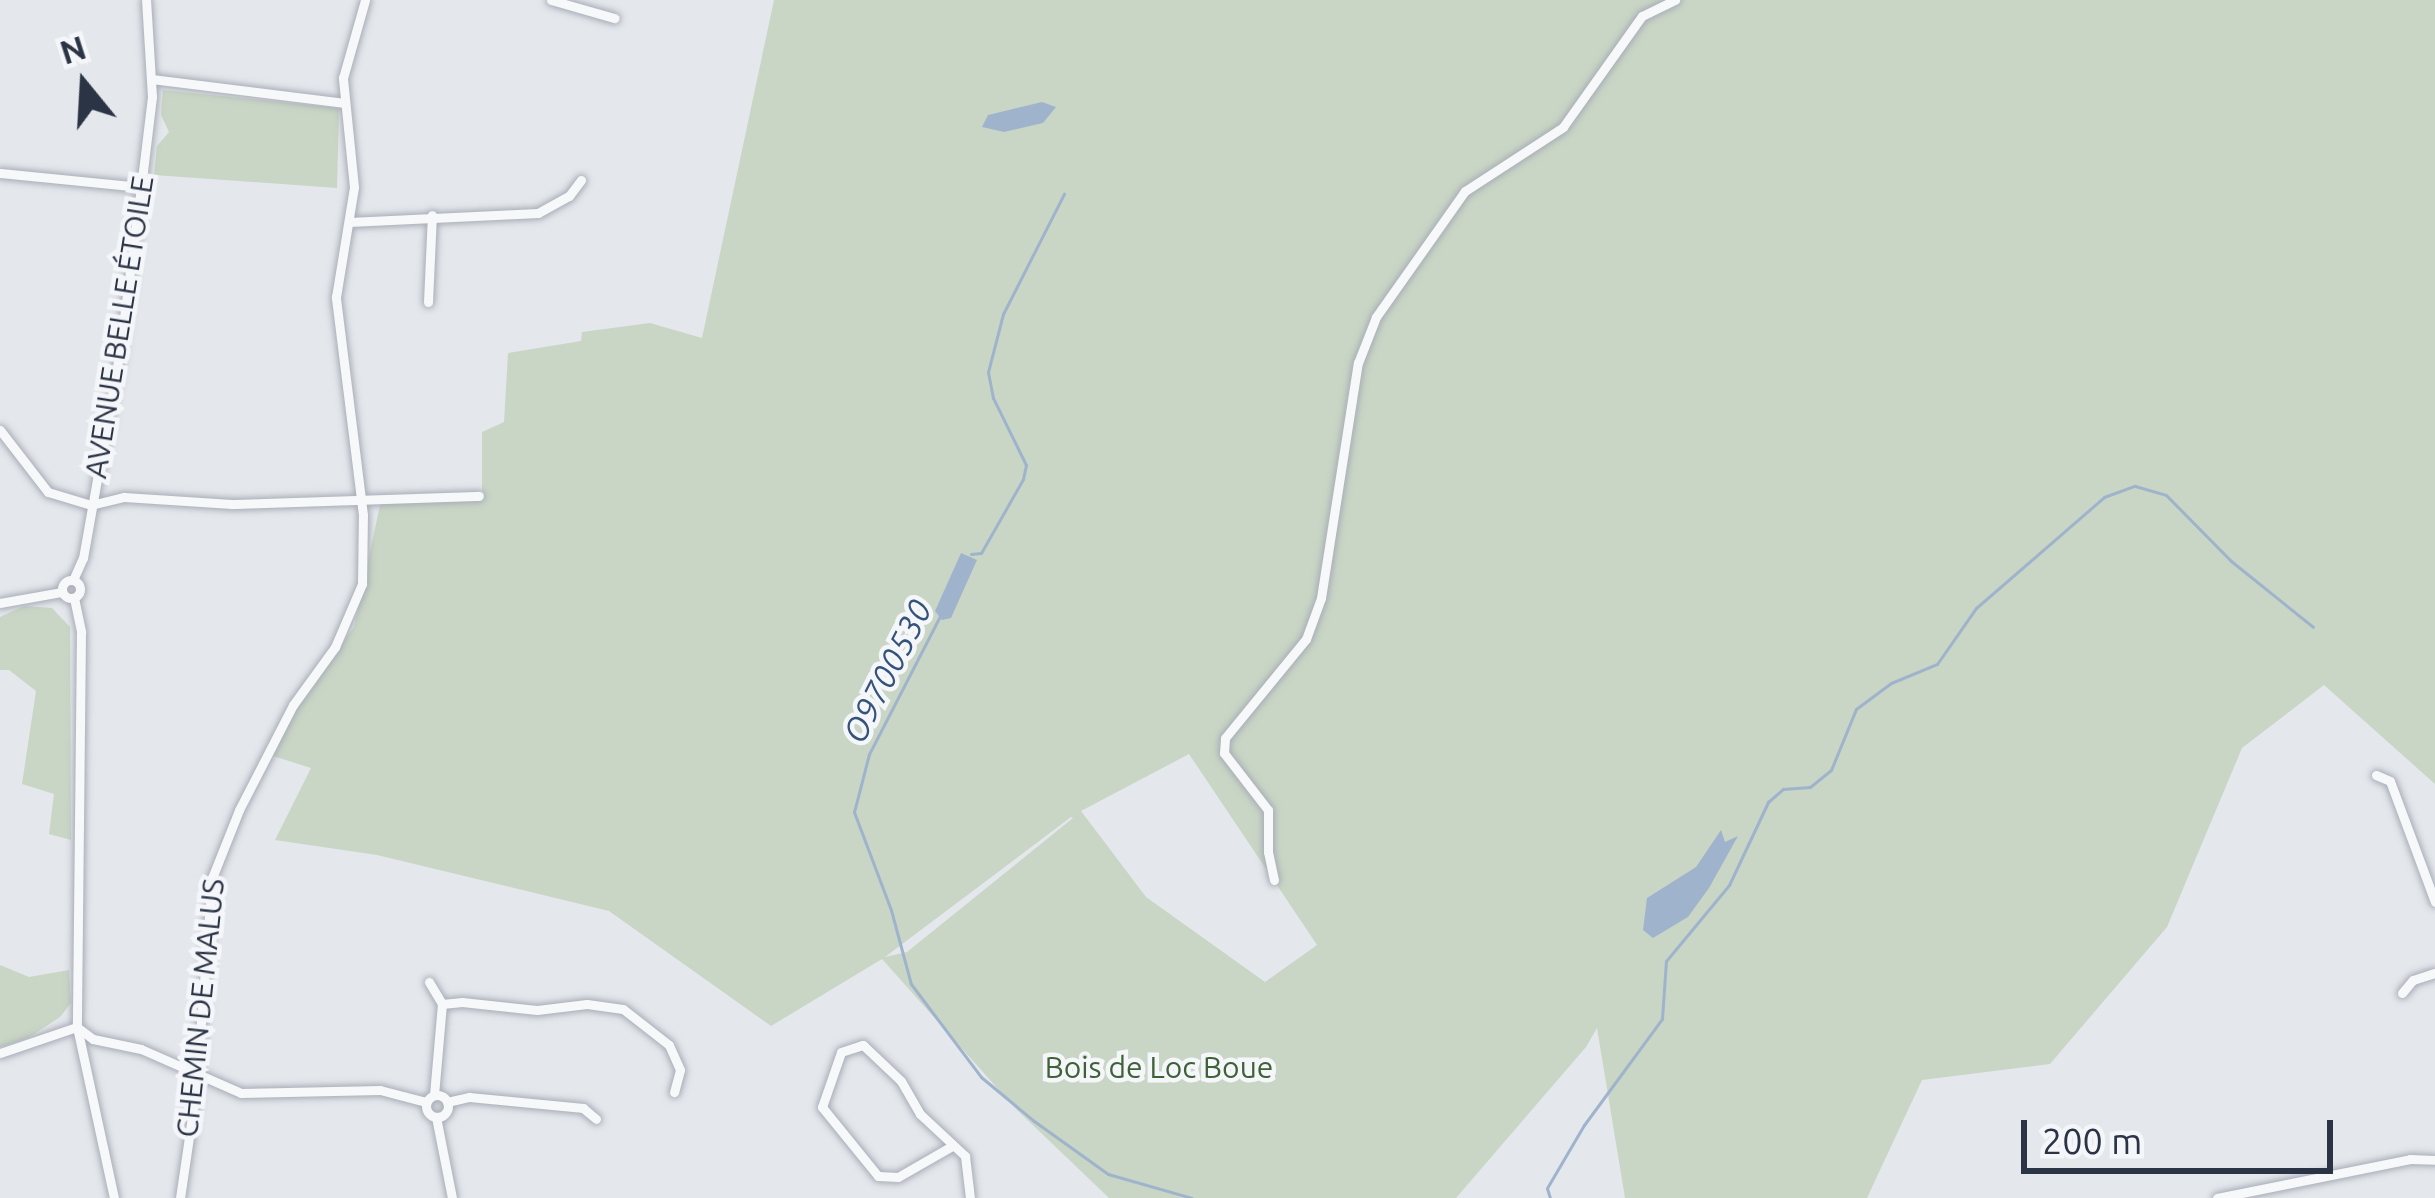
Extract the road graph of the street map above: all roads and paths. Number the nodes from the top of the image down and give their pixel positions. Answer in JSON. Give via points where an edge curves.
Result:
{"nodes":[{"id":1,"x":146,"y":0,"type":"edge"},
{"id":2,"x":365,"y":0,"type":"edge"},
{"id":3,"x":551,"y":0,"type":"edge"},
{"id":4,"x":1675,"y":0,"type":"edge"},
{"id":5,"x":614,"y":18,"type":"dead end"},
{"id":6,"x":152,"y":80,"type":"junction"},
{"id":7,"x":345,"y":104,"type":"junction"},
{"id":8,"x":0,"y":173,"type":"edge"},
{"id":9,"x":581,"y":179,"type":"dead end"},
{"id":10,"x":141,"y":187,"type":"junction"},
{"id":11,"x":432,"y":215,"type":"junction"},
{"id":12,"x":349,"y":222,"type":"junction"},
{"id":13,"x":428,"y":302,"type":"dead end"},
{"id":14,"x":0,"y":430,"type":"edge"},
{"id":15,"x":361,"y":496,"type":"junction"},
{"id":16,"x":479,"y":496,"type":"dead end"},
{"id":17,"x":91,"y":505,"type":"junction"},
{"id":18,"x":74,"y":580,"type":"junction"},
{"id":19,"x":62,"y":592,"type":"junction"},
{"id":20,"x":74,"y":598,"type":"junction"},
{"id":21,"x":0,"y":603,"type":"edge"},
{"id":22,"x":2376,"y":776,"type":"dead end"},
{"id":23,"x":1274,"y":880,"type":"dead end"},
{"id":24,"x":2435,"y":902,"type":"edge"},
{"id":25,"x":2435,"y":973,"type":"edge"},
{"id":26,"x":429,"y":982,"type":"dead end"},
{"id":27,"x":2402,"y":993,"type":"dead end"},
{"id":28,"x":442,"y":1004,"type":"junction"},
{"id":29,"x":77,"y":1027,"type":"junction"},
{"id":30,"x":0,"y":1053,"type":"edge"},
{"id":31,"x":197,"y":1072,"type":"junction"},
{"id":32,"x":674,"y":1092,"type":"dead end"},
{"id":33,"x":430,"y":1098,"type":"junction"},
{"id":34,"x":447,"y":1102,"type":"junction"},
{"id":35,"x":436,"y":1118,"type":"junction"},
{"id":36,"x":596,"y":1119,"type":"dead end"},
{"id":37,"x":952,"y":1146,"type":"junction"},
{"id":38,"x":2435,"y":1160,"type":"edge"},
{"id":39,"x":114,"y":1198,"type":"edge"},
{"id":40,"x":180,"y":1198,"type":"edge"},
{"id":41,"x":452,"y":1198,"type":"edge"},
{"id":42,"x":970,"y":1198,"type":"edge"},
{"id":43,"x":2217,"y":1198,"type":"edge"}],
"edges":[{"from":1,"to":6,"type":"street","name":"AVENUE BELLE ÉTOILE"},
{"from":2,"to":7,"type":"street","name":"CHEMIN DE MALUS","via":[[346,58]]},
{"from":3,"to":5,"type":"street"},
{"from":4,"to":23,"type":"street","via":[[1642,16],[1563,128],[1465,191],[1376,317],[1358,363],[1321,598],[1306,639],[1226,738],[1224,753],[1268,810]]},
{"from":6,"to":7,"type":"street"},
{"from":6,"to":10,"type":"street","name":"AVENUE BELLE ÉTOILE"},
{"from":7,"to":12,"type":"street","name":"CHEMIN DE MALUS","via":[[353,145]]},
{"from":8,"to":10,"type":"street"},
{"from":9,"to":11,"type":"street","via":[[538,213]]},
{"from":10,"to":17,"type":"street","name":"AVENUE BELLE ÉTOILE"},
{"from":11,"to":12,"type":"street"},
{"from":11,"to":13,"type":"street"},
{"from":12,"to":15,"type":"street","name":"CHEMIN DE MALUS","via":[[336,320]]},
{"from":14,"to":17,"type":"street","via":[[48,492]]},
{"from":15,"to":16,"type":"street"},
{"from":15,"to":17,"type":"street","via":[[232,503],[124,497]]},
{"from":15,"to":31,"type":"street","name":"CHEMIN DE MALUS","via":[[365,547],[352,614],[272,745],[212,878]]},
{"from":17,"to":18,"type":"street","name":"AVENUE BELLE ÉTOILE"},
{"from":18,"to":19,"type":"street"},
{"from":18,"to":20,"type":"street","name":"AVENUE BELLE ÉTOILE"},
{"from":19,"to":20,"type":"street"},
{"from":19,"to":21,"type":"street"},
{"from":20,"to":29,"type":"street","via":[[81,632]]},
{"from":22,"to":24,"type":"street","via":[[2390,781]]},
{"from":25,"to":27,"type":"street"},
{"from":26,"to":28,"type":"street"},
{"from":28,"to":32,"type":"street","via":[[623,1009],[669,1045],[680,1070]]},
{"from":28,"to":33,"type":"street"},
{"from":29,"to":30,"type":"street"},
{"from":29,"to":31,"type":"street"},
{"from":29,"to":39,"type":"street"},
{"from":31,"to":33,"type":"street","via":[[241,1093],[380,1090]]},
{"from":31,"to":40,"type":"street","name":"CHEMIN DE MALUS"},
{"from":33,"to":34,"type":"street"},
{"from":33,"to":35,"type":"street","via":[[427,1112]]},
{"from":34,"to":35,"type":"street"},
{"from":34,"to":36,"type":"street","via":[[583,1108]]},
{"from":35,"to":41,"type":"street"},
{"from":37,"to":37,"type":"street","via":[[898,1177],[878,1176],[822,1108],[841,1052],[868,1048]]},
{"from":37,"to":42,"type":"street","via":[[965,1156]]},
{"from":38,"to":43,"type":"street"}]}
